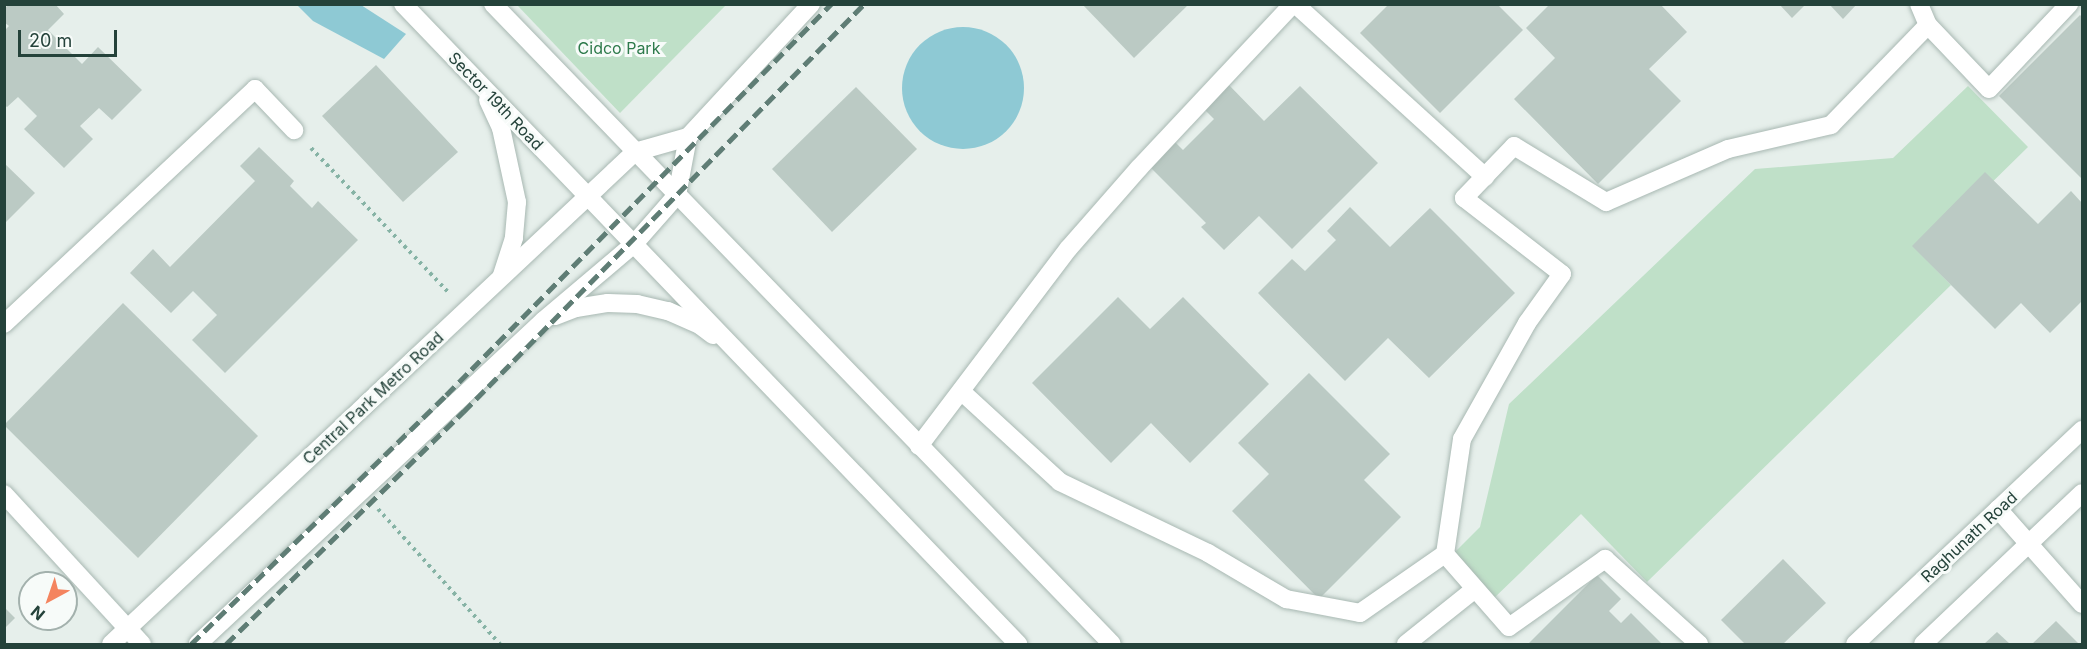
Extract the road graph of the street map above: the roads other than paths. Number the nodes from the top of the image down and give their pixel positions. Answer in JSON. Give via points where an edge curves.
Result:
{"nodes":[{"id":1,"x":403,"y":4,"type":"edge"},
{"id":2,"x":492,"y":4,"type":"edge"},
{"id":3,"x":812,"y":4,"type":"edge"},
{"id":4,"x":1294,"y":4,"type":"edge"},
{"id":5,"x":1919,"y":4,"type":"edge"},
{"id":6,"x":2069,"y":4,"type":"edge"},
{"id":7,"x":1928,"y":25,"type":"junction"},
{"id":8,"x":481,"y":85,"type":"junction"},
{"id":9,"x":294,"y":130,"type":"road end"},
{"id":10,"x":688,"y":137,"type":"junction"},
{"id":11,"x":635,"y":152,"type":"junction"},
{"id":12,"x":1485,"y":177,"type":"junction"},
{"id":13,"x":677,"y":195,"type":"junction"},
{"id":14,"x":588,"y":198,"type":"junction"},
{"id":15,"x":634,"y":244,"type":"junction"},
{"id":16,"x":501,"y":278,"type":"junction"},
{"id":17,"x":9,"y":312,"type":"edge"},
{"id":18,"x":543,"y":321,"type":"junction"},
{"id":19,"x":750,"y":364,"type":"junction"},
{"id":20,"x":961,"y":391,"type":"junction"},
{"id":21,"x":2082,"y":430,"type":"edge"},
{"id":22,"x":920,"y":446,"type":"junction"},
{"id":23,"x":2082,"y":493,"type":"edge"},
{"id":24,"x":4,"y":494,"type":"edge"},
{"id":25,"x":1998,"y":510,"type":"junction"},
{"id":26,"x":2029,"y":545,"type":"junction"},
{"id":27,"x":1444,"y":554,"type":"junction"},
{"id":28,"x":1475,"y":589,"type":"junction"},
{"id":29,"x":2082,"y":604,"type":"edge"},
{"id":30,"x":128,"y":628,"type":"junction"},
{"id":31,"x":111,"y":645,"type":"edge"},
{"id":32,"x":142,"y":645,"type":"edge"},
{"id":33,"x":198,"y":645,"type":"edge"},
{"id":34,"x":1018,"y":645,"type":"edge"},
{"id":35,"x":1112,"y":645,"type":"edge"},
{"id":36,"x":1406,"y":645,"type":"edge"},
{"id":37,"x":1699,"y":645,"type":"edge"},
{"id":38,"x":1855,"y":645,"type":"edge"},
{"id":39,"x":1923,"y":645,"type":"edge"}],
"edges":[{"from":1,"to":8,"type":"main road","name":"Sector 19th Road"},
{"from":2,"to":11,"type":"main road"},
{"from":3,"to":10,"type":"main road"},
{"from":4,"to":12,"type":"main road"},
{"from":4,"to":20,"type":"main road","via":[[1069,248]]},
{"from":5,"to":7,"type":"main road"},
{"from":6,"to":7,"type":"main road","via":[[1989,89]]},
{"from":7,"to":12,"type":"main road","via":[[1831,125],[1728,149],[1606,202],[1514,146]]},
{"from":8,"to":14,"type":"main road","name":"Sector 19th Road"},
{"from":8,"to":16,"type":"main road","via":[[501,129],[517,202],[514,238]]},
{"from":9,"to":17,"type":"main road","via":[[255,89]]},
{"from":10,"to":11,"type":"main road"},
{"from":10,"to":13,"type":"main road"},
{"from":11,"to":13,"type":"main road"},
{"from":11,"to":14,"type":"main road","name":"Central Park Metro Road"},
{"from":12,"to":27,"type":"main road","via":[[1464,198],[1562,274],[1527,323],[1462,440]]},
{"from":13,"to":15,"type":"main road"},
{"from":13,"to":22,"type":"main road"},
{"from":14,"to":15,"type":"main road","name":"Sector 19th Road"},
{"from":14,"to":16,"type":"main road","name":"Central Park Metro Road"},
{"from":15,"to":18,"type":"main road"},
{"from":15,"to":19,"type":"main road","name":"Sector 19th Road"},
{"from":16,"to":30,"type":"main road","name":"Central Park Metro Road"},
{"from":18,"to":19,"type":"main road","via":[[576,308],[638,304],[668,311],[701,326]]},
{"from":18,"to":33,"type":"main road"},
{"from":19,"to":34,"type":"main road"},
{"from":20,"to":22,"type":"main road"},
{"from":20,"to":27,"type":"main road","via":[[1060,482],[1208,553],[1286,599],[1360,614]]},
{"from":21,"to":25,"type":"main road","name":"Raghunath Road"},
{"from":22,"to":35,"type":"main road"},
{"from":23,"to":26,"type":"main road"},
{"from":24,"to":30,"type":"main road"},
{"from":25,"to":26,"type":"main road"},
{"from":25,"to":38,"type":"main road","name":"Raghunath Road"},
{"from":26,"to":29,"type":"main road"},
{"from":26,"to":39,"type":"main road"},
{"from":27,"to":28,"type":"main road"},
{"from":28,"to":36,"type":"main road"},
{"from":28,"to":37,"type":"main road","via":[[1509,627],[1605,559]]},
{"from":30,"to":31,"type":"main road","name":"Central Park Metro Road"},
{"from":30,"to":32,"type":"main road"}]}
